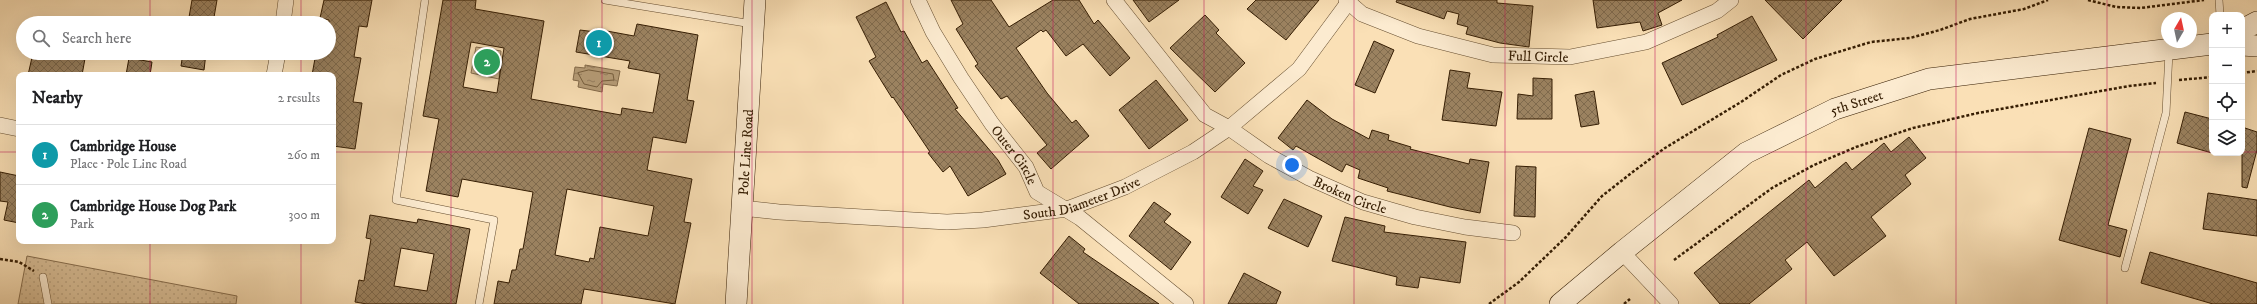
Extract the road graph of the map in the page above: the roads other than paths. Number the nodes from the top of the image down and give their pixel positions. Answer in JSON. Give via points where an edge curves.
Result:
{"nodes":[{"id":1,"x":286,"y":0,"type":"edge"},
{"id":2,"x":424,"y":0,"type":"edge"},
{"id":3,"x":605,"y":0,"type":"edge"},
{"id":4,"x":755,"y":0,"type":"edge"},
{"id":5,"x":918,"y":0,"type":"edge"},
{"id":6,"x":1114,"y":0,"type":"edge"},
{"id":7,"x":1348,"y":0,"type":"edge"},
{"id":8,"x":1731,"y":0,"type":"edge"},
{"id":9,"x":2219,"y":0,"type":"edge"},
{"id":10,"x":2220,"y":12,"type":"edge"},
{"id":11,"x":284,"y":16,"type":"edge"},
{"id":12,"x":2257,"y":22,"type":"edge"},
{"id":13,"x":754,"y":24,"type":"junction"},
{"id":14,"x":2245,"y":28,"type":"edge"},
{"id":15,"x":2209,"y":44,"type":"edge"},
{"id":16,"x":2197,"y":45,"type":"edge"},
{"id":17,"x":2245,"y":45,"type":"edge"},
{"id":18,"x":2257,"y":46,"type":"edge"},
{"id":19,"x":2169,"y":48,"type":"joint"},
{"id":20,"x":277,"y":60,"type":"edge"},
{"id":21,"x":275,"y":72,"type":"edge"},
{"id":22,"x":0,"y":125,"type":"edge"},
{"id":23,"x":16,"y":128,"type":"edge"},
{"id":24,"x":1229,"y":128,"type":"junction"},
{"id":25,"x":742,"y":208,"type":"junction"},
{"id":26,"x":1067,"y":209,"type":"junction"},
{"id":27,"x":1513,"y":232,"type":"dead end"},
{"id":28,"x":1622,"y":252,"type":"junction"},
{"id":29,"x":2125,"y":268,"type":"dead end"},
{"id":30,"x":43,"y":277,"type":"road end"},
{"id":31,"x":48,"y":304,"type":"edge"},
{"id":32,"x":479,"y":304,"type":"edge"},
{"id":33,"x":736,"y":304,"type":"edge"},
{"id":34,"x":1186,"y":304,"type":"edge"},
{"id":35,"x":1560,"y":304,"type":"edge"},
{"id":36,"x":1671,"y":304,"type":"edge"}],
"edges":[{"from":1,"to":11,"type":"street"},
{"from":2,"to":32,"type":"lane","via":[[396,200],[494,220]]},
{"from":3,"to":13,"type":"lane"},
{"from":4,"to":13,"type":"main road","name":"Pole Line Road"},
{"from":5,"to":26,"type":"street","name":"Outer Circle","via":[[933,32],[961,78],[992,124],[1026,167],[1037,192]]},
{"from":6,"to":24,"type":"street","name":"Broken Circle","via":[[1205,115]]},
{"from":7,"to":8,"type":"street","name":"Full Circle","via":[[1362,14],[1418,36],[1493,56],[1570,57],[1646,42],[1717,11]]},
{"from":7,"to":24,"type":"street","name":"South Diameter Drive","via":[[1299,69]]},
{"from":9,"to":10,"type":"lane"},
{"from":12,"to":14,"type":"main road"},
{"from":13,"to":25,"type":"main road","name":"Pole Line Road"},
{"from":15,"to":16,"type":"main road","name":"5th Street"},
{"from":17,"to":18,"type":"main road"},
{"from":19,"to":28,"type":"main road","name":"5th Street","via":[[1929,79],[1835,109],[1746,153]]},
{"from":19,"to":29,"type":"lane","via":[[2166,112]]},
{"from":20,"to":21,"type":"street"},
{"from":22,"to":23,"type":"street"},
{"from":24,"to":26,"type":"street","name":"South Diameter Drive","via":[[1193,152],[1125,187]]},
{"from":24,"to":27,"type":"street","name":"Broken Circle","via":[[1269,156],[1309,178],[1363,202],[1457,226]]},
{"from":25,"to":26,"type":"street","name":"South Diameter Drive","via":[[947,222]]},
{"from":25,"to":33,"type":"main road","name":"Pole Line Road"},
{"from":26,"to":34,"type":"street","name":"Outer Circle"},
{"from":28,"to":35,"type":"main road","name":"5th Street"},
{"from":28,"to":36,"type":"street"},
{"from":30,"to":31,"type":"lane"}]}
